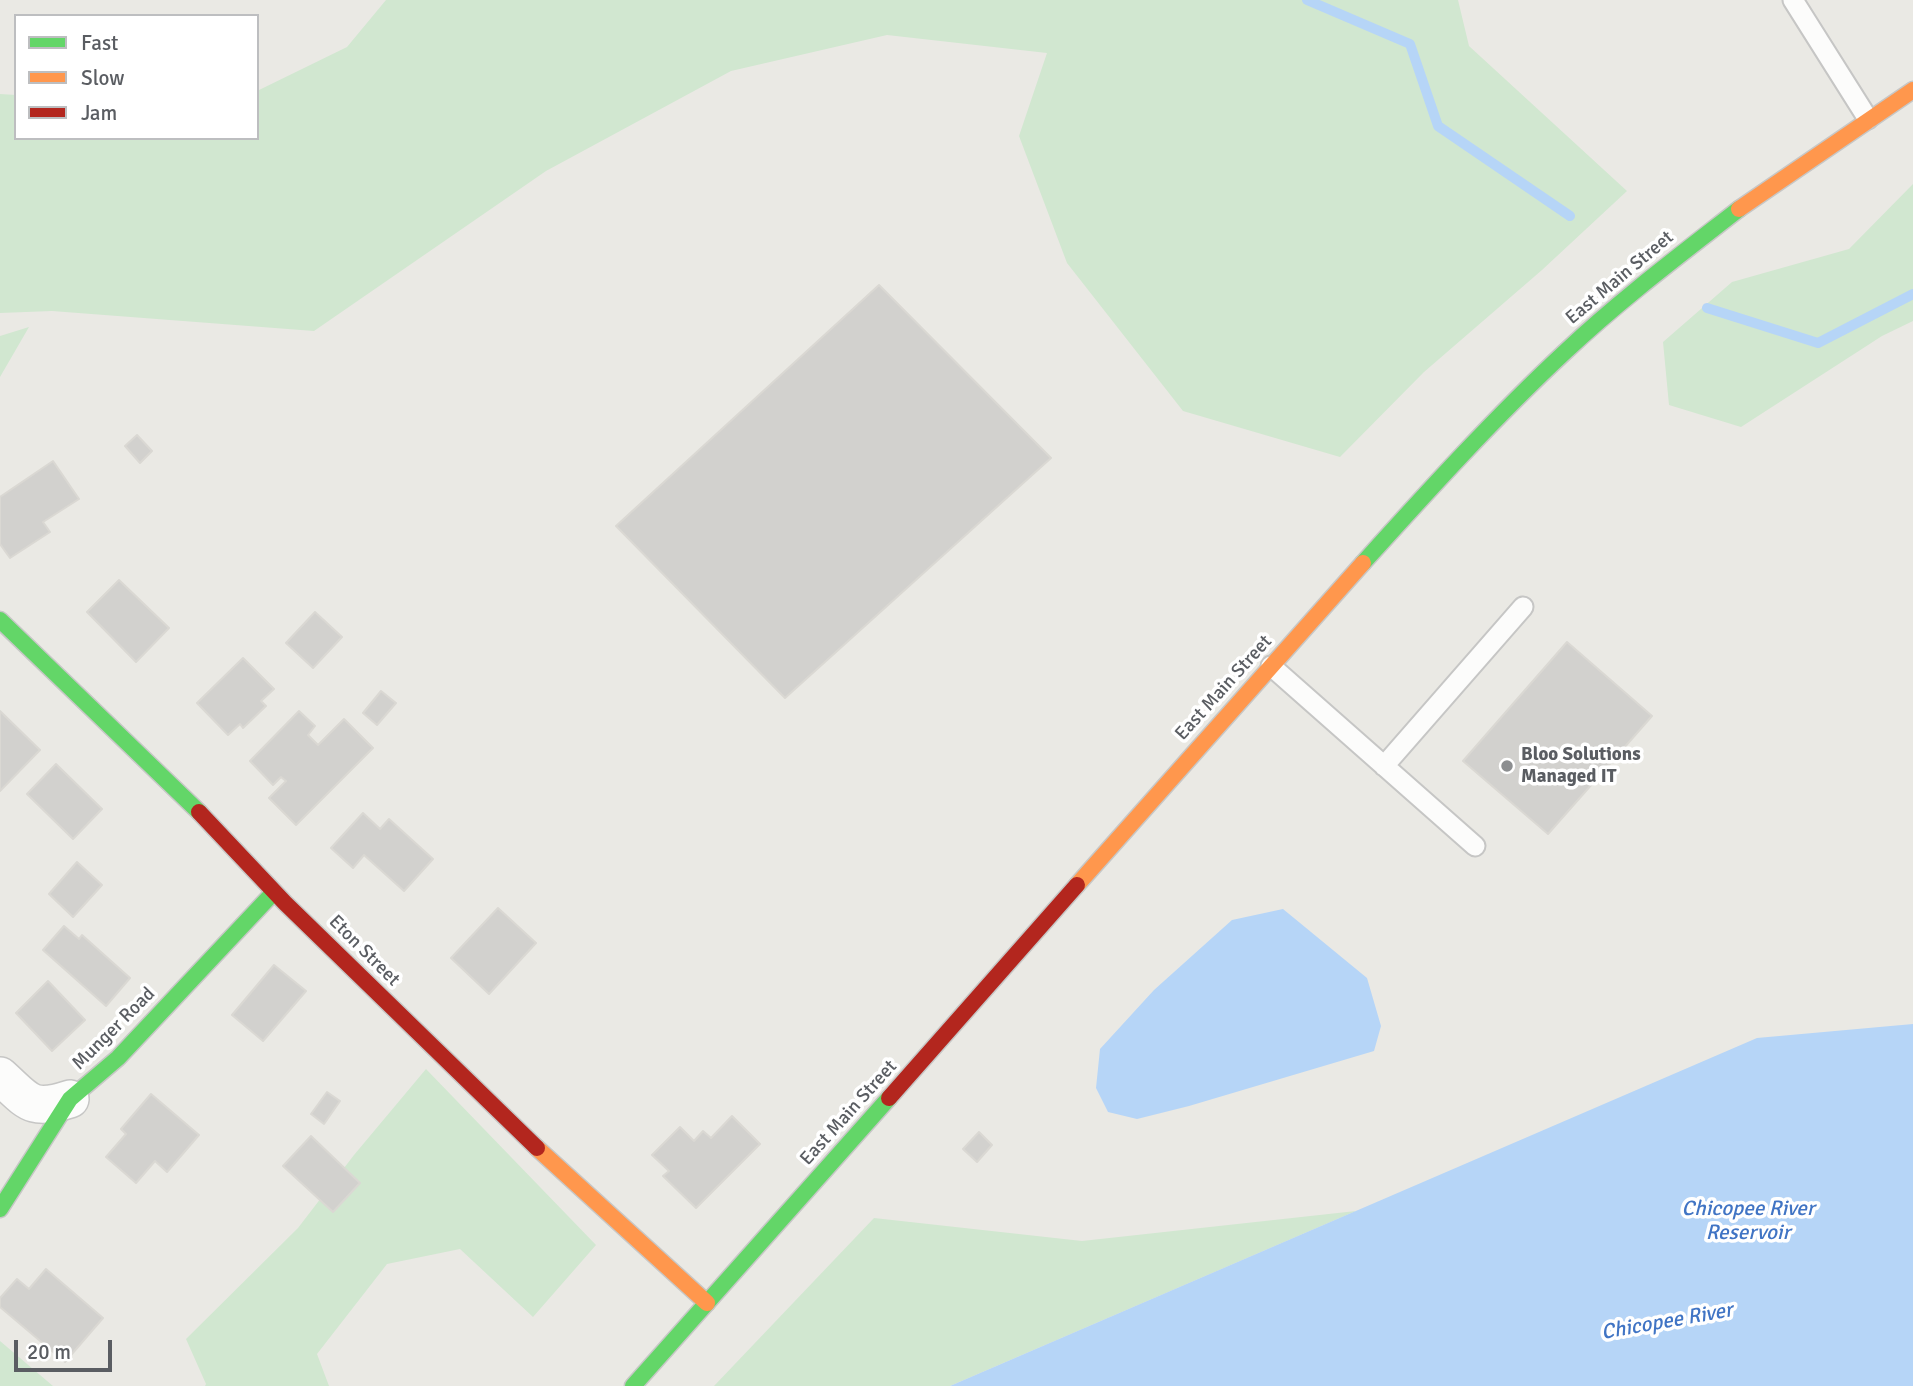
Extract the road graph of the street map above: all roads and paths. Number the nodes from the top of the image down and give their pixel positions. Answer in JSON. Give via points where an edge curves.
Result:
{"nodes":[{"id":1,"x":1793,"y":0,"type":"edge"},
{"id":2,"x":1913,"y":89,"type":"edge"},
{"id":3,"x":1868,"y":119,"type":"junction"},
{"id":4,"x":1523,"y":607,"type":"dead end"},
{"id":5,"x":0,"y":620,"type":"edge"},
{"id":6,"x":1271,"y":667,"type":"junction"},
{"id":7,"x":1384,"y":766,"type":"junction"},
{"id":8,"x":1475,"y":846,"type":"dead end"},
{"id":9,"x":274,"y":892,"type":"junction"},
{"id":10,"x":0,"y":1076,"type":"edge"},
{"id":11,"x":70,"y":1099,"type":"junction"},
{"id":12,"x":0,"y":1209,"type":"edge"},
{"id":13,"x":707,"y":1303,"type":"junction"},
{"id":14,"x":633,"y":1386,"type":"edge"}],
"edges":[{"from":1,"to":3,"type":"lane"},
{"from":2,"to":3,"type":"main road","name":"East Main Street"},
{"from":3,"to":6,"type":"main road","name":"East Main Street","via":[[1754,198],[1566,351],[1421,498]]},
{"from":4,"to":7,"type":"lane"},
{"from":5,"to":9,"type":"main road","name":"Eton Street"},
{"from":6,"to":7,"type":"lane"},
{"from":6,"to":13,"type":"main road","name":"East Main Street"},
{"from":7,"to":8,"type":"lane"},
{"from":9,"to":11,"type":"main road","name":"Munger Road","via":[[118,1058]]},
{"from":9,"to":13,"type":"main road","name":"Eton Street","via":[[535,1147]]},
{"from":10,"to":11,"type":"street","via":[[32,1104],[48,1106]]},
{"from":11,"to":12,"type":"main road","name":"Munger Road"},
{"from":13,"to":14,"type":"main road","name":"East Main Street"}]}
